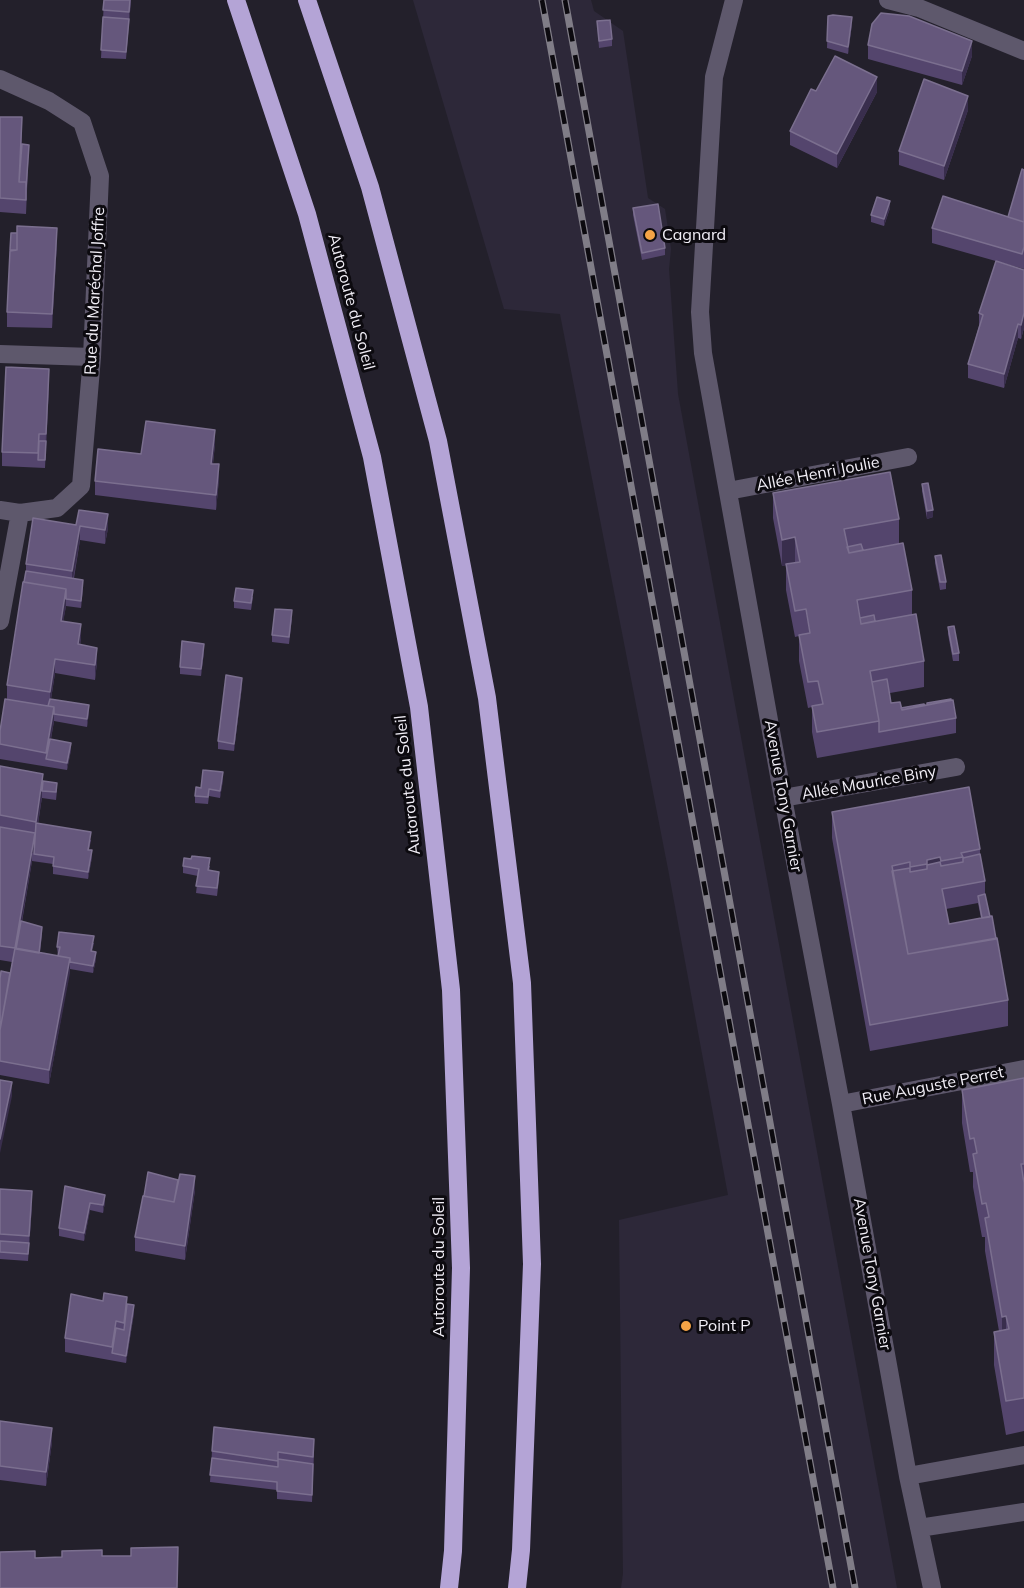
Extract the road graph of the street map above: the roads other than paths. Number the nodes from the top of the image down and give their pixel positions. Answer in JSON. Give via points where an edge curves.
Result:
{"nodes":[{"id":1,"x":236,"y":0,"type":"edge"},
{"id":2,"x":307,"y":0,"type":"edge"},
{"id":3,"x":734,"y":0,"type":"edge"},
{"id":4,"x":888,"y":0,"type":"edge"},
{"id":5,"x":1024,"y":51,"type":"edge"},
{"id":6,"x":0,"y":79,"type":"edge"},
{"id":7,"x":0,"y":354,"type":"edge"},
{"id":8,"x":92,"y":357,"type":"junction"},
{"id":9,"x":908,"y":457,"type":"dead end"},
{"id":10,"x":728,"y":491,"type":"junction"},
{"id":11,"x":0,"y":510,"type":"edge"},
{"id":12,"x":20,"y":513,"type":"junction"},
{"id":13,"x":0,"y":621,"type":"edge"},
{"id":14,"x":956,"y":767,"type":"dead end"},
{"id":15,"x":783,"y":798,"type":"junction"},
{"id":16,"x":1024,"y":1069,"type":"edge"},
{"id":17,"x":841,"y":1104,"type":"junction"},
{"id":18,"x":1024,"y":1455,"type":"edge"},
{"id":19,"x":908,"y":1476,"type":"junction"},
{"id":20,"x":1024,"y":1512,"type":"edge"},
{"id":21,"x":919,"y":1528,"type":"junction"},
{"id":22,"x":449,"y":1588,"type":"edge"},
{"id":23,"x":517,"y":1588,"type":"edge"},
{"id":24,"x":932,"y":1588,"type":"edge"}],
"edges":[{"from":1,"to":22,"type":"highway","name":"Autoroute du Soleil","via":[[307,214],[372,457],[419,708],[451,990],[462,1268]]},
{"from":2,"to":23,"type":"highway","via":[[370,187],[438,441],[488,698],[522,982],[532,1264]]},
{"from":3,"to":10,"type":"street","name":"Avenue Tony Garnier","via":[[714,77],[700,312],[703,353]]},
{"from":4,"to":5,"type":"street","via":[[919,8]]},
{"from":6,"to":8,"type":"street","name":"Rue du Maréchal Joffre","via":[[49,101],[82,122],[86,132],[100,176]]},
{"from":7,"to":8,"type":"street"},
{"from":8,"to":12,"type":"street","name":"Rue du Maréchal Joffre","via":[[81,486],[57,508]]},
{"from":9,"to":10,"type":"street","name":"Allée Henri Joulie"},
{"from":10,"to":15,"type":"street","name":"Avenue Tony Garnier"},
{"from":11,"to":12,"type":"street","name":"Rue du Maréchal Joffre"},
{"from":12,"to":13,"type":"street"},
{"from":14,"to":15,"type":"street","name":"Allée Maurice Biny"},
{"from":15,"to":17,"type":"street","name":"Avenue Tony Garnier"},
{"from":16,"to":17,"type":"street","name":"Rue Auguste Perret"},
{"from":17,"to":19,"type":"street","name":"Avenue Tony Garnier"},
{"from":18,"to":19,"type":"street"},
{"from":19,"to":21,"type":"street","name":"Avenue Tony Garnier"},
{"from":20,"to":21,"type":"street"},
{"from":21,"to":24,"type":"street","name":"Avenue Tony Garnier"}]}
